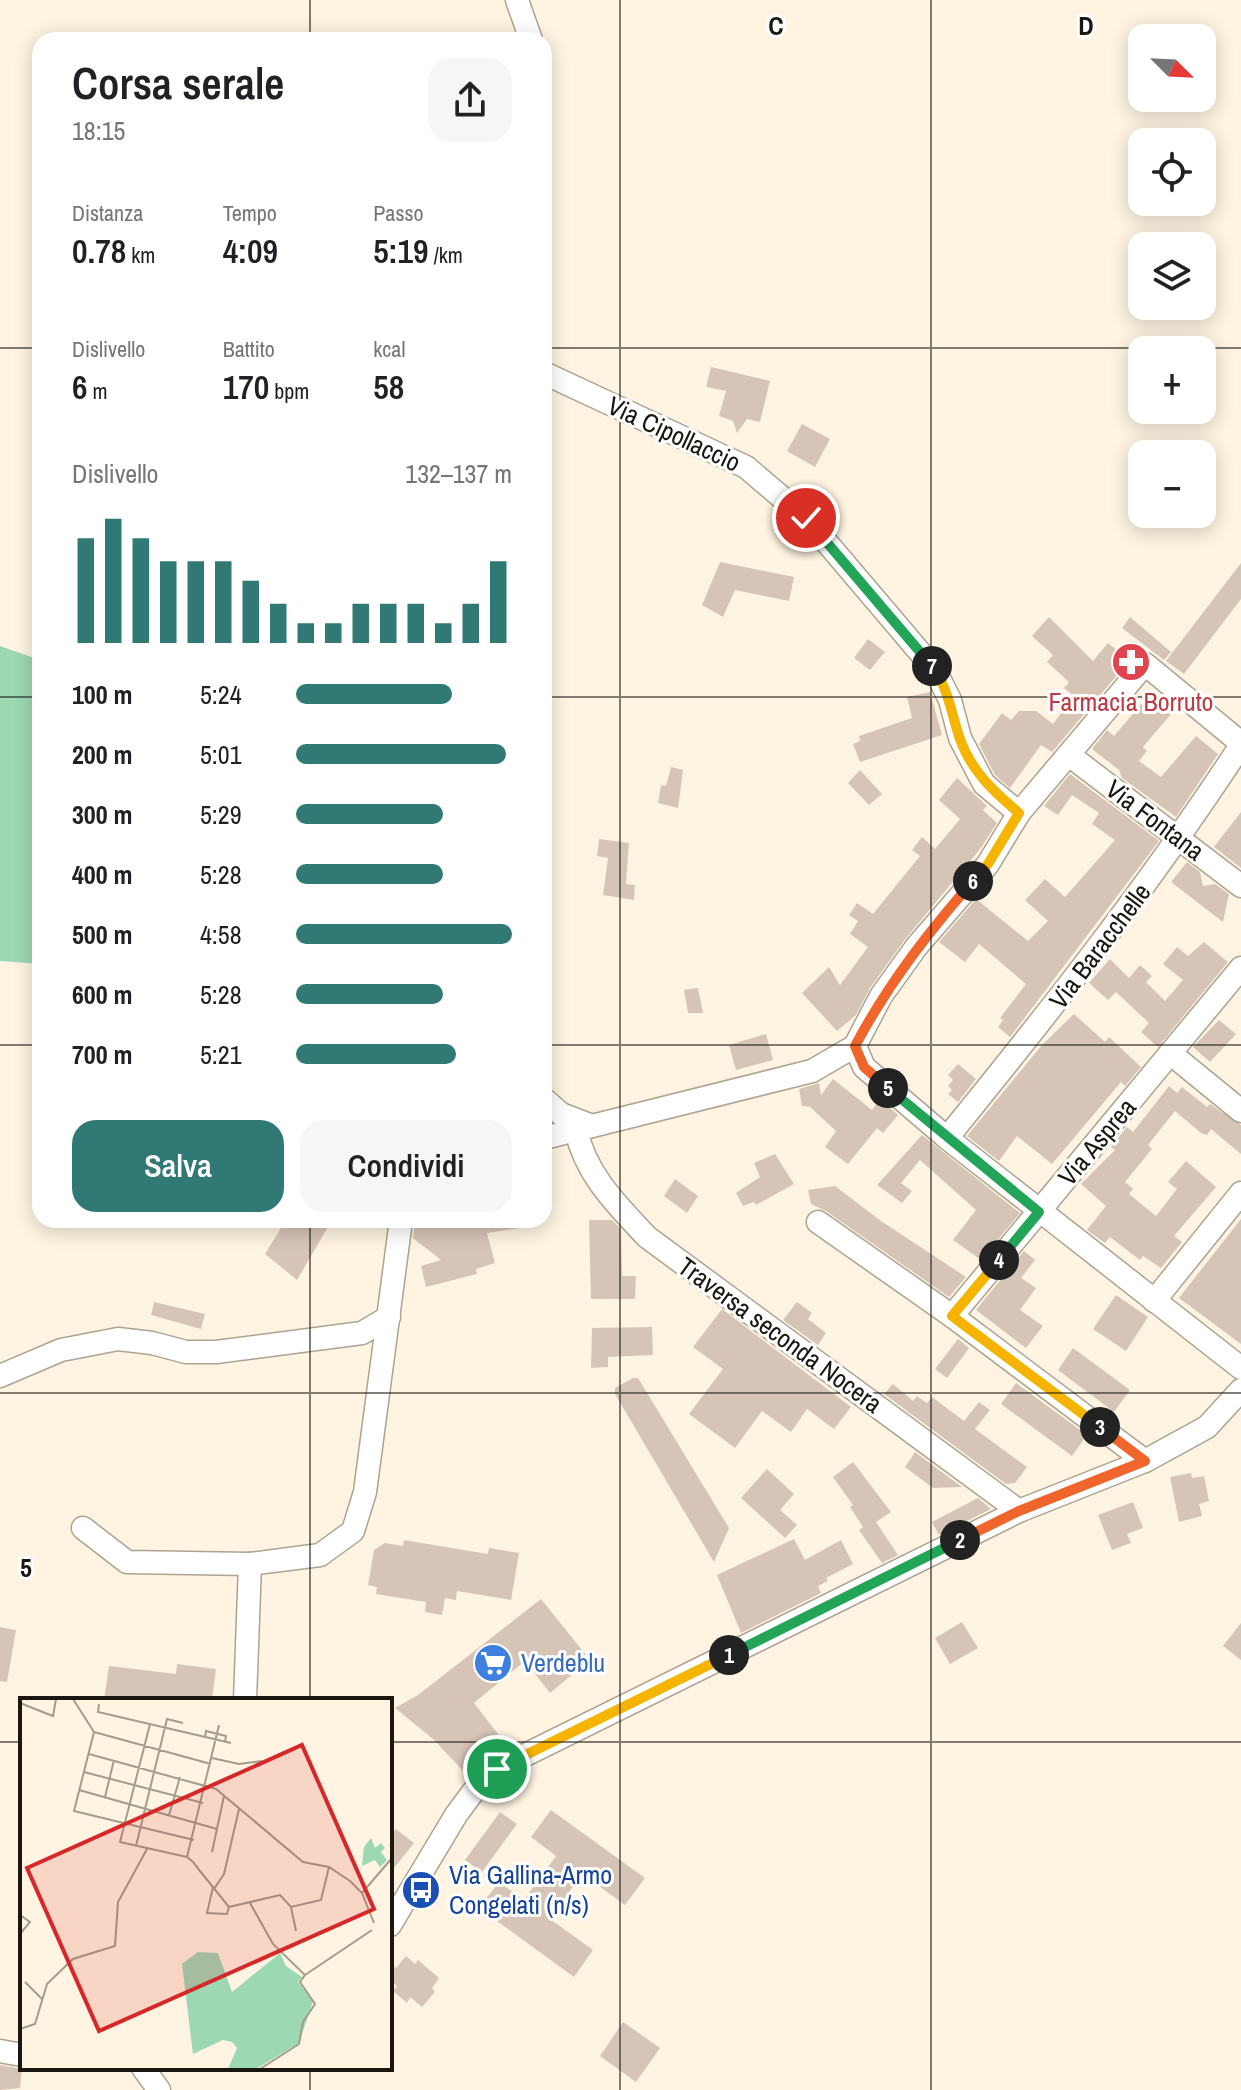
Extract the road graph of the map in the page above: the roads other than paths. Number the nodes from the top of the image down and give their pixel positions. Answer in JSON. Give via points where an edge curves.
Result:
{"nodes":[{"id":1,"x":517,"y":0,"type":"edge"},
{"id":2,"x":528,"y":32,"type":"edge"},
{"id":3,"x":552,"y":377,"type":"edge"},
{"id":4,"x":1241,"y":744,"type":"edge"},
{"id":5,"x":1069,"y":755,"type":"junction"},
{"id":6,"x":1019,"y":813,"type":"junction"},
{"id":7,"x":1180,"y":838,"type":"junction"},
{"id":8,"x":1241,"y":886,"type":"edge"},
{"id":9,"x":1241,"y":968,"type":"edge"},
{"id":10,"x":855,"y":1046,"type":"junction"},
{"id":11,"x":1170,"y":1053,"type":"junction"},
{"id":12,"x":552,"y":1106,"type":"edge"},
{"id":13,"x":1241,"y":1111,"type":"edge"},
{"id":14,"x":584,"y":1128,"type":"junction"},
{"id":15,"x":552,"y":1136,"type":"edge"},
{"id":16,"x":947,"y":1138,"type":"junction"},
{"id":17,"x":1241,"y":1193,"type":"edge"},
{"id":18,"x":1039,"y":1212,"type":"junction"},
{"id":19,"x":818,"y":1222,"type":"dead end"},
{"id":20,"x":400,"y":1228,"type":"edge"},
{"id":21,"x":1154,"y":1301,"type":"junction"},
{"id":22,"x":952,"y":1316,"type":"junction"},
{"id":23,"x":389,"y":1317,"type":"junction"},
{"id":24,"x":1241,"y":1368,"type":"edge"},
{"id":25,"x":0,"y":1376,"type":"edge"},
{"id":26,"x":1241,"y":1390,"type":"edge"},
{"id":27,"x":1145,"y":1461,"type":"junction"},
{"id":28,"x":1019,"y":1511,"type":"junction"},
{"id":29,"x":83,"y":1528,"type":"dead end"},
{"id":30,"x":250,"y":1564,"type":"junction"},
{"id":31,"x":245,"y":1698,"type":"edge"},
{"id":32,"x":392,"y":1919,"type":"edge"},
{"id":33,"x":0,"y":2051,"type":"edge"},
{"id":34,"x":20,"y":2055,"type":"edge"},
{"id":35,"x":144,"y":2070,"type":"edge"},
{"id":36,"x":159,"y":2090,"type":"edge"}],
"edges":[{"from":1,"to":2,"type":"street"},
{"from":3,"to":6,"type":"street","name":"Via Cipollaccio","via":[[746,467],[770,484],[806,518],[935,670],[984,784]]},
{"from":4,"to":5,"type":"street","via":[[1145,664]]},
{"from":4,"to":7,"type":"street","name":"Via Baracchelle"},
{"from":5,"to":6,"type":"street"},
{"from":5,"to":7,"type":"street","name":"Via Fontana"},
{"from":6,"to":10,"type":"street","via":[[988,864],[881,996]]},
{"from":7,"to":8,"type":"street","name":"Via Fontana"},
{"from":7,"to":16,"type":"street","name":"Via Baracchelle","via":[[1073,983]]},
{"from":9,"to":11,"type":"street","name":"Via Asprea"},
{"from":10,"to":14,"type":"street","via":[[812,1071]]},
{"from":10,"to":16,"type":"street","via":[[864,1067]]},
{"from":11,"to":13,"type":"street"},
{"from":11,"to":18,"type":"street","name":"Via Asprea"},
{"from":12,"to":14,"type":"street"},
{"from":14,"to":15,"type":"street"},
{"from":14,"to":28,"type":"street","name":"Traversa seconda Nocera","via":[[581,1154],[596,1181],[647,1237]]},
{"from":16,"to":18,"type":"street"},
{"from":17,"to":21,"type":"street"},
{"from":18,"to":21,"type":"street"},
{"from":18,"to":22,"type":"street","name":"Via Asprea"},
{"from":19,"to":22,"type":"street"},
{"from":20,"to":23,"type":"street"},
{"from":21,"to":24,"type":"street"},
{"from":22,"to":27,"type":"street"},
{"from":23,"to":25,"type":"street","via":[[362,1333],[216,1352],[118,1339],[61,1350]]},
{"from":23,"to":30,"type":"street","via":[[365,1492],[353,1531],[320,1555]]},
{"from":26,"to":27,"type":"street","via":[[1207,1427]]},
{"from":27,"to":28,"type":"street"},
{"from":28,"to":32,"type":"street","via":[[497,1769],[456,1815]]},
{"from":29,"to":30,"type":"street","via":[[127,1562]]},
{"from":30,"to":31,"type":"street"},
{"from":33,"to":34,"type":"street"},
{"from":35,"to":36,"type":"street"}]}
